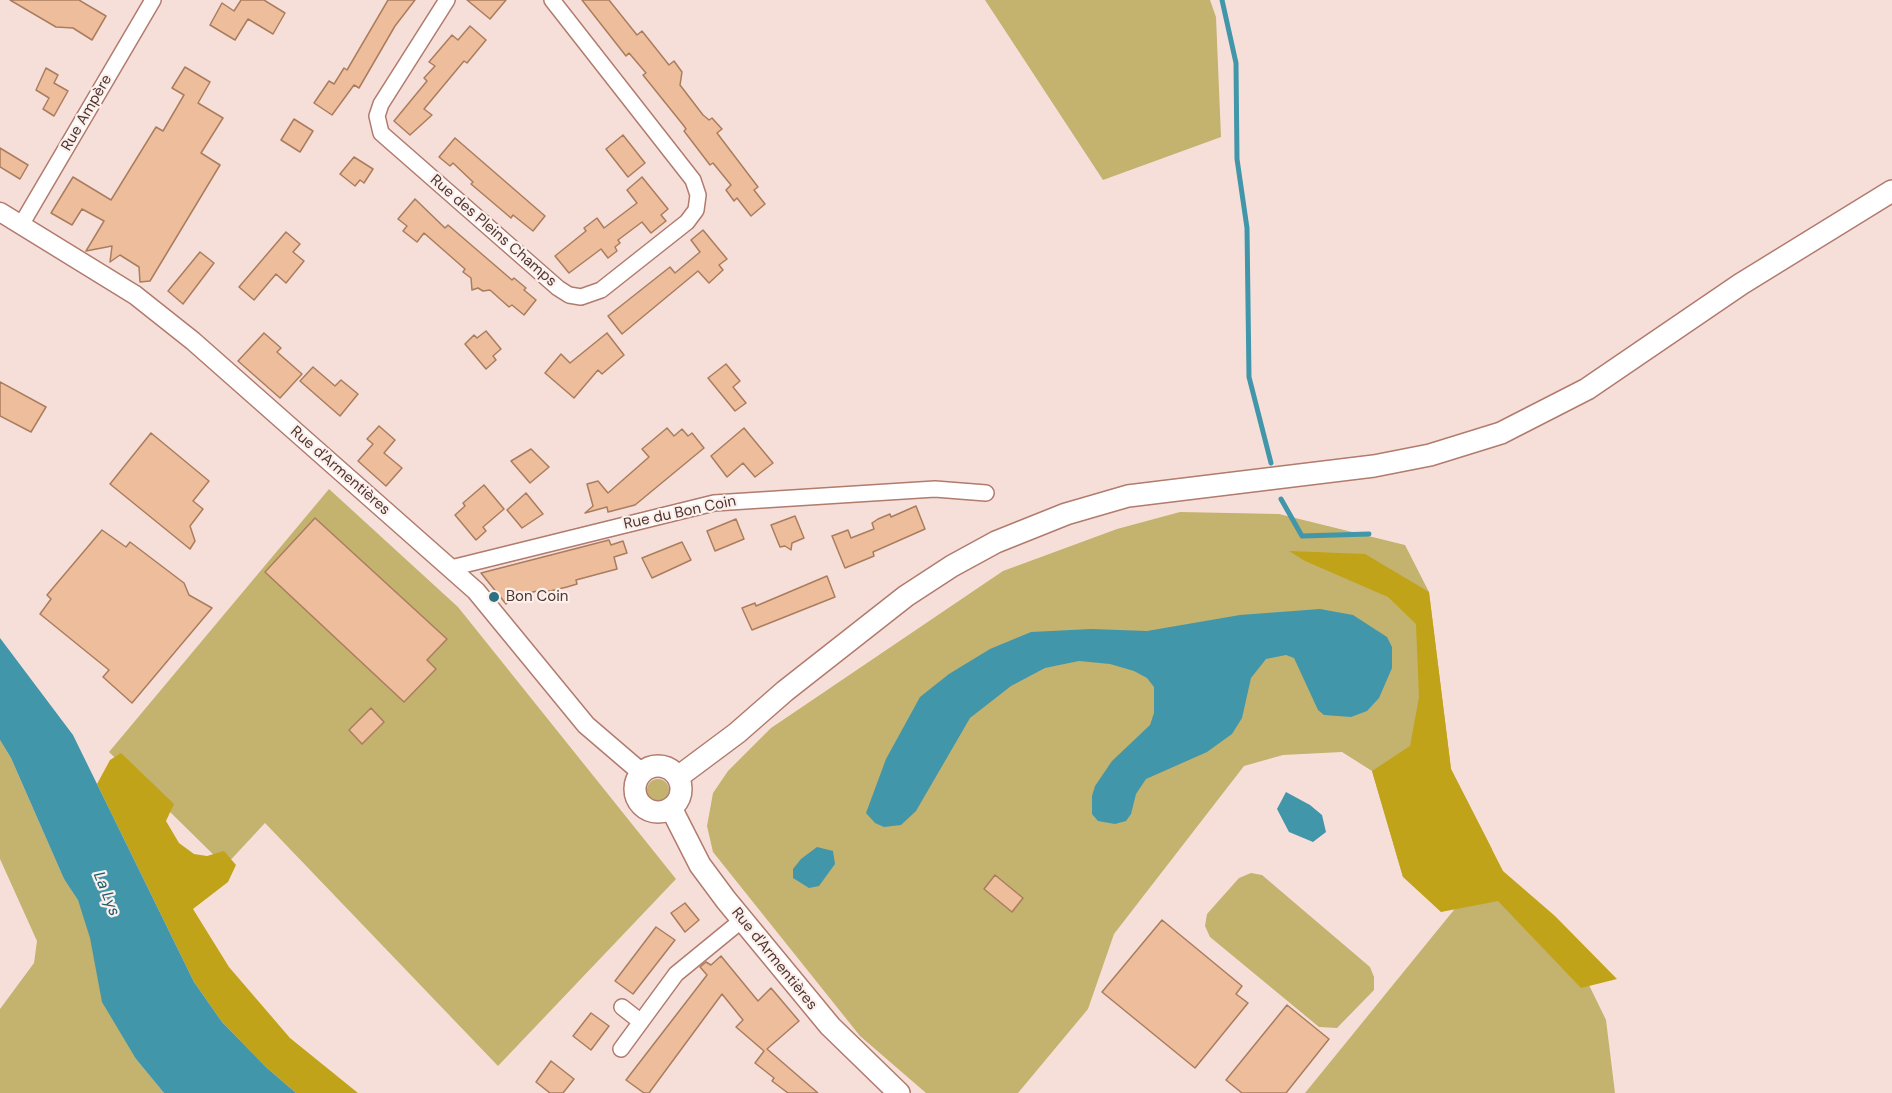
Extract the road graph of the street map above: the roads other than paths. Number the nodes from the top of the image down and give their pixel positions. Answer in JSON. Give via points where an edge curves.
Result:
{"nodes":[{"id":1,"x":153,"y":0,"type":"edge"},
{"id":2,"x":447,"y":0,"type":"edge"},
{"id":3,"x":552,"y":0,"type":"edge"},
{"id":4,"x":1892,"y":191,"type":"edge"},
{"id":5,"x":0,"y":212,"type":"edge"},
{"id":6,"x":21,"y":225,"type":"junction"},
{"id":7,"x":986,"y":493,"type":"dead end"},
{"id":8,"x":451,"y":568,"type":"junction"},
{"id":9,"x":642,"y":773,"type":"junction"},
{"id":10,"x":678,"y":777,"type":"junction"},
{"id":11,"x":671,"y":808,"type":"junction"},
{"id":12,"x":742,"y":920,"type":"junction"},
{"id":13,"x":622,"y":1007,"type":"dead end"},
{"id":14,"x":641,"y":1022,"type":"junction"},
{"id":15,"x":621,"y":1049,"type":"dead end"},
{"id":16,"x":899,"y":1093,"type":"edge"}],
"edges":[{"from":1,"to":6,"type":"street","name":"Rue Ampère"},
{"from":2,"to":3,"type":"street","name":"Rue des Pleins Champs","via":[[381,104],[377,116],[381,133],[558,288],[581,297],[601,290],[687,222],[696,210],[698,195],[693,180]]},
{"from":4,"to":10,"type":"main road","via":[[1765,269],[1594,385],[1500,433],[1430,455],[1374,466],[1128,496],[1066,514],[996,542],[906,596]]},
{"from":5,"to":6,"type":"street","name":"Rue d'Armentières"},
{"from":6,"to":8,"type":"street","name":"Rue d'Armentières","via":[[157,311]]},
{"from":7,"to":8,"type":"street","name":"Rue du Bon Coin","via":[[935,489],[714,503]]},
{"from":8,"to":9,"type":"street","name":"Rue d'Armentières","via":[[497,614],[586,726]]},
{"from":9,"to":10,"type":"main road","via":[[661,766]]},
{"from":9,"to":11,"type":"main road","via":[[635,789],[642,805],[654,812]]},
{"from":10,"to":11,"type":"main road","via":[[681,793]]},
{"from":11,"to":12,"type":"main road","name":"Rue d'Armentières","via":[[700,865]]},
{"from":12,"to":14,"type":"street","via":[[676,974]]},
{"from":12,"to":16,"type":"main road","name":"Rue d'Armentières","via":[[830,1026]]},
{"from":13,"to":14,"type":"street"},
{"from":14,"to":15,"type":"street"}]}
